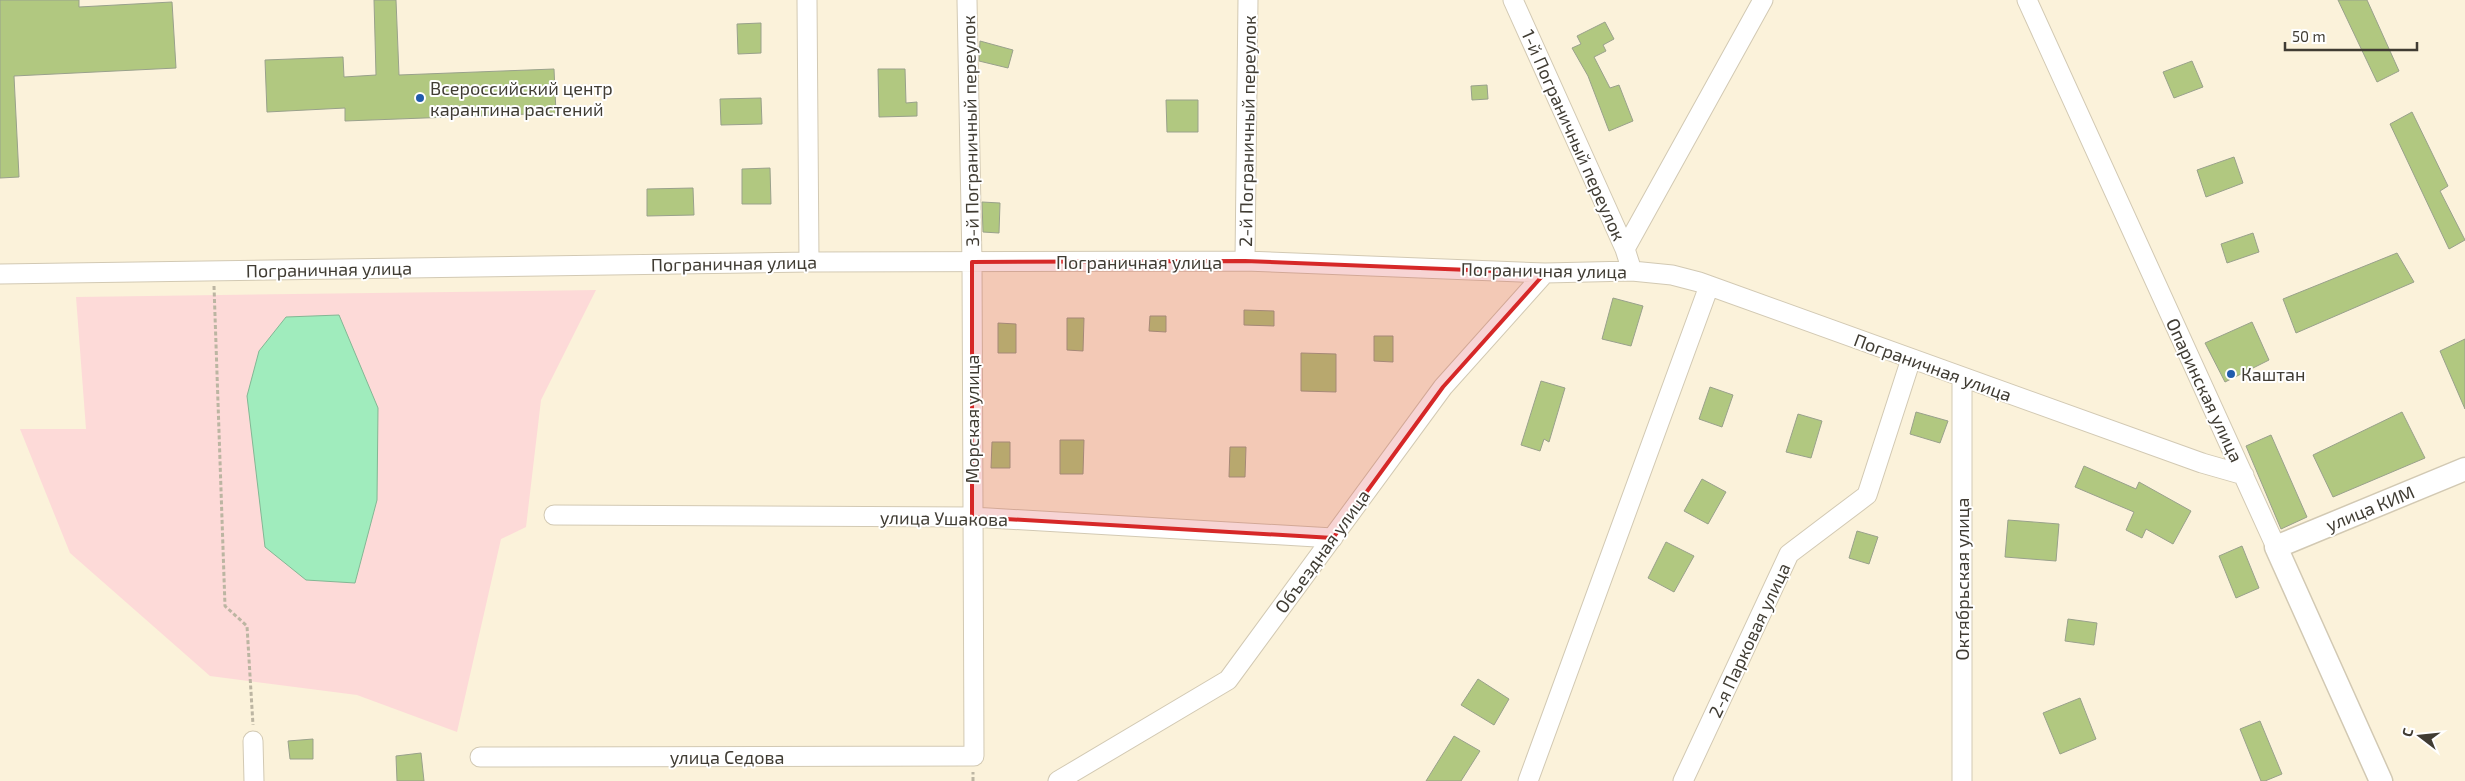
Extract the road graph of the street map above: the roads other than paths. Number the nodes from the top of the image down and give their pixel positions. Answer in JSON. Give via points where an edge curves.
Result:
{"nodes":[{"id":1,"x":808,"y":0,"type":"edge"},
{"id":2,"x":967,"y":0,"type":"edge"},
{"id":3,"x":1248,"y":0,"type":"edge"},
{"id":4,"x":1513,"y":0,"type":"edge"},
{"id":5,"x":1764,"y":0,"type":"edge"},
{"id":6,"x":2028,"y":0,"type":"edge"},
{"id":7,"x":1625,"y":248,"type":"junction"},
{"id":8,"x":1245,"y":261,"type":"junction"},
{"id":9,"x":809,"y":262,"type":"junction"},
{"id":10,"x":972,"y":262,"type":"junction"},
{"id":11,"x":1632,"y":271,"type":"junction"},
{"id":12,"x":1545,"y":272,"type":"junction"},
{"id":13,"x":0,"y":274,"type":"edge"},
{"id":14,"x":1709,"y":286,"type":"junction"},
{"id":15,"x":1911,"y":359,"type":"junction"},
{"id":16,"x":1962,"y":377,"type":"junction"},
{"id":17,"x":2465,"y":469,"type":"edge"},
{"id":18,"x":2244,"y":475,"type":"junction"},
{"id":19,"x":554,"y":515,"type":"dead end"},
{"id":20,"x":972,"y":517,"type":"junction"},
{"id":21,"x":1333,"y":538,"type":"junction"},
{"id":22,"x":2276,"y":547,"type":"junction"},
{"id":23,"x":253,"y":741,"type":"road end"},
{"id":24,"x":974,"y":756,"type":"joint"},
{"id":25,"x":480,"y":758,"type":"dead end"},
{"id":26,"x":254,"y":781,"type":"edge"},
{"id":27,"x":1058,"y":781,"type":"edge"},
{"id":28,"x":1528,"y":781,"type":"edge"},
{"id":29,"x":1683,"y":781,"type":"edge"},
{"id":30,"x":1962,"y":781,"type":"edge"},
{"id":31,"x":2381,"y":781,"type":"edge"}],
"edges":[{"from":1,"to":9,"type":"street"},
{"from":2,"to":10,"type":"street","name":"3-й Пограничный переулок"},
{"from":3,"to":8,"type":"street","name":"2-й Пограничный переулок"},
{"from":4,"to":7,"type":"street","name":"1-й Пограничный переулок"},
{"from":5,"to":7,"type":"street"},
{"from":6,"to":18,"type":"street","name":"Опаринская улица"},
{"from":7,"to":11,"type":"street","name":"1-й Пограничный переулок"},
{"from":8,"to":10,"type":"street","name":"Пограничная улица"},
{"from":8,"to":12,"type":"street","name":"Пограничная улица"},
{"from":9,"to":10,"type":"street","name":"Пограничная улица"},
{"from":9,"to":13,"type":"street","name":"Пограничная улица"},
{"from":10,"to":20,"type":"street","name":"Морская улица"},
{"from":11,"to":12,"type":"street","name":"Пограничная улица"},
{"from":11,"to":14,"type":"street","name":"Пограничная улица","via":[[1672,275]]},
{"from":12,"to":21,"type":"street","name":"Объездная улица","via":[[1442,387]]},
{"from":14,"to":15,"type":"street","name":"Пограничная улица"},
{"from":14,"to":28,"type":"street"},
{"from":15,"to":16,"type":"street","name":"Пограничная улица"},
{"from":15,"to":29,"type":"street","name":"2-я Парковая улица","via":[[1867,495],[1789,554]]},
{"from":16,"to":18,"type":"street","name":"Пограничная улица","via":[[2202,464]]},
{"from":16,"to":30,"type":"street","name":"Октябрьская улица"},
{"from":17,"to":22,"type":"main road","name":"улица КИМ"},
{"from":18,"to":22,"type":"street","name":"Опаринская улица"},
{"from":19,"to":20,"type":"street","name":"улица Ушакова"},
{"from":20,"to":21,"type":"street","name":"улица Ушакова"},
{"from":20,"to":24,"type":"street","name":"Морская улица"},
{"from":21,"to":27,"type":"street","name":"Объездная улица","via":[[1228,680]]},
{"from":22,"to":31,"type":"main road","name":"Опаринская улица"},
{"from":23,"to":26,"type":"street"},
{"from":24,"to":25,"type":"street","name":"улица Седова"}]}
